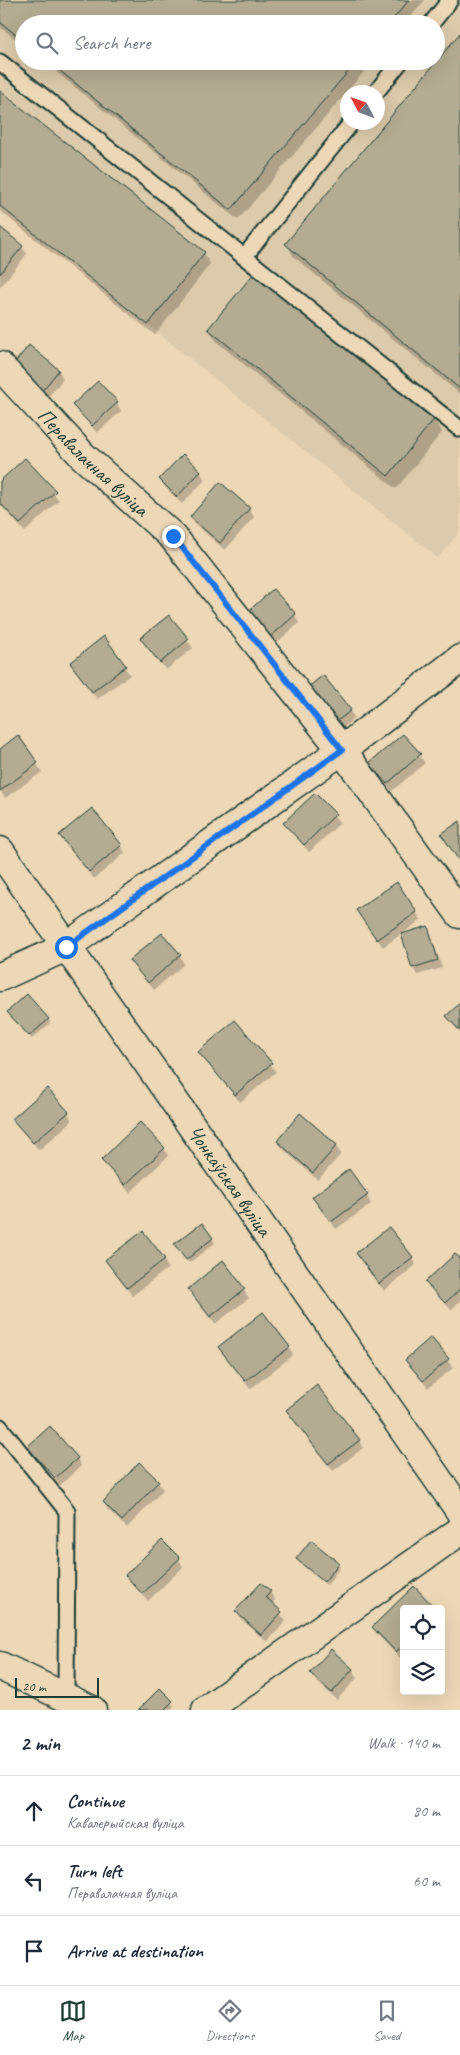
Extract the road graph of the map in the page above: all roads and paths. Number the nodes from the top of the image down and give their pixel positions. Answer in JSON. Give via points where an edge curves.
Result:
{"nodes":[{"id":1,"x":450,"y":0,"type":"edge"},
{"id":2,"x":438,"y":15,"type":"edge"},
{"id":3,"x":0,"y":62,"type":"edge"},
{"id":4,"x":394,"y":70,"type":"edge"},
{"id":5,"x":382,"y":85,"type":"edge"},
{"id":6,"x":346,"y":130,"type":"edge"},
{"id":7,"x":244,"y":257,"type":"junction"},
{"id":8,"x":0,"y":366,"type":"edge"},
{"id":9,"x":460,"y":429,"type":"edge"},
{"id":10,"x":460,"y":659,"type":"edge"},
{"id":11,"x":342,"y":750,"type":"junction"},
{"id":12,"x":0,"y":851,"type":"edge"},
{"id":13,"x":460,"y":914,"type":"edge"},
{"id":14,"x":66,"y":947,"type":"junction"},
{"id":15,"x":0,"y":977,"type":"edge"},
{"id":16,"x":0,"y":1427,"type":"edge"},
{"id":17,"x":460,"y":1511,"type":"edge"},
{"id":18,"x":460,"y":1531,"type":"edge"},
{"id":19,"x":0,"y":1666,"type":"edge"},
{"id":20,"x":66,"y":1697,"type":"junction"},
{"id":21,"x":92,"y":1710,"type":"edge"},
{"id":22,"x":206,"y":1710,"type":"edge"}],
"edges":[{"from":1,"to":2,"type":"lane"},
{"from":3,"to":7,"type":"lane"},
{"from":4,"to":5,"type":"lane"},
{"from":6,"to":7,"type":"lane"},
{"from":7,"to":9,"type":"lane"},
{"from":8,"to":11,"type":"street","name":"Перавалачная вуліца","via":[[83,456],[173,536]]},
{"from":10,"to":11,"type":"street"},
{"from":11,"to":13,"type":"street","name":"Перавалачная вуліца"},
{"from":11,"to":14,"type":"street"},
{"from":12,"to":14,"type":"street","name":"Чонкаўская вуліца"},
{"from":14,"to":15,"type":"street"},
{"from":14,"to":17,"type":"street","name":"Чонкаўская вуліца"},
{"from":16,"to":20,"type":"lane","via":[[66,1510]]},
{"from":18,"to":22,"type":"street"},
{"from":19,"to":20,"type":"street"},
{"from":20,"to":21,"type":"street"}]}
